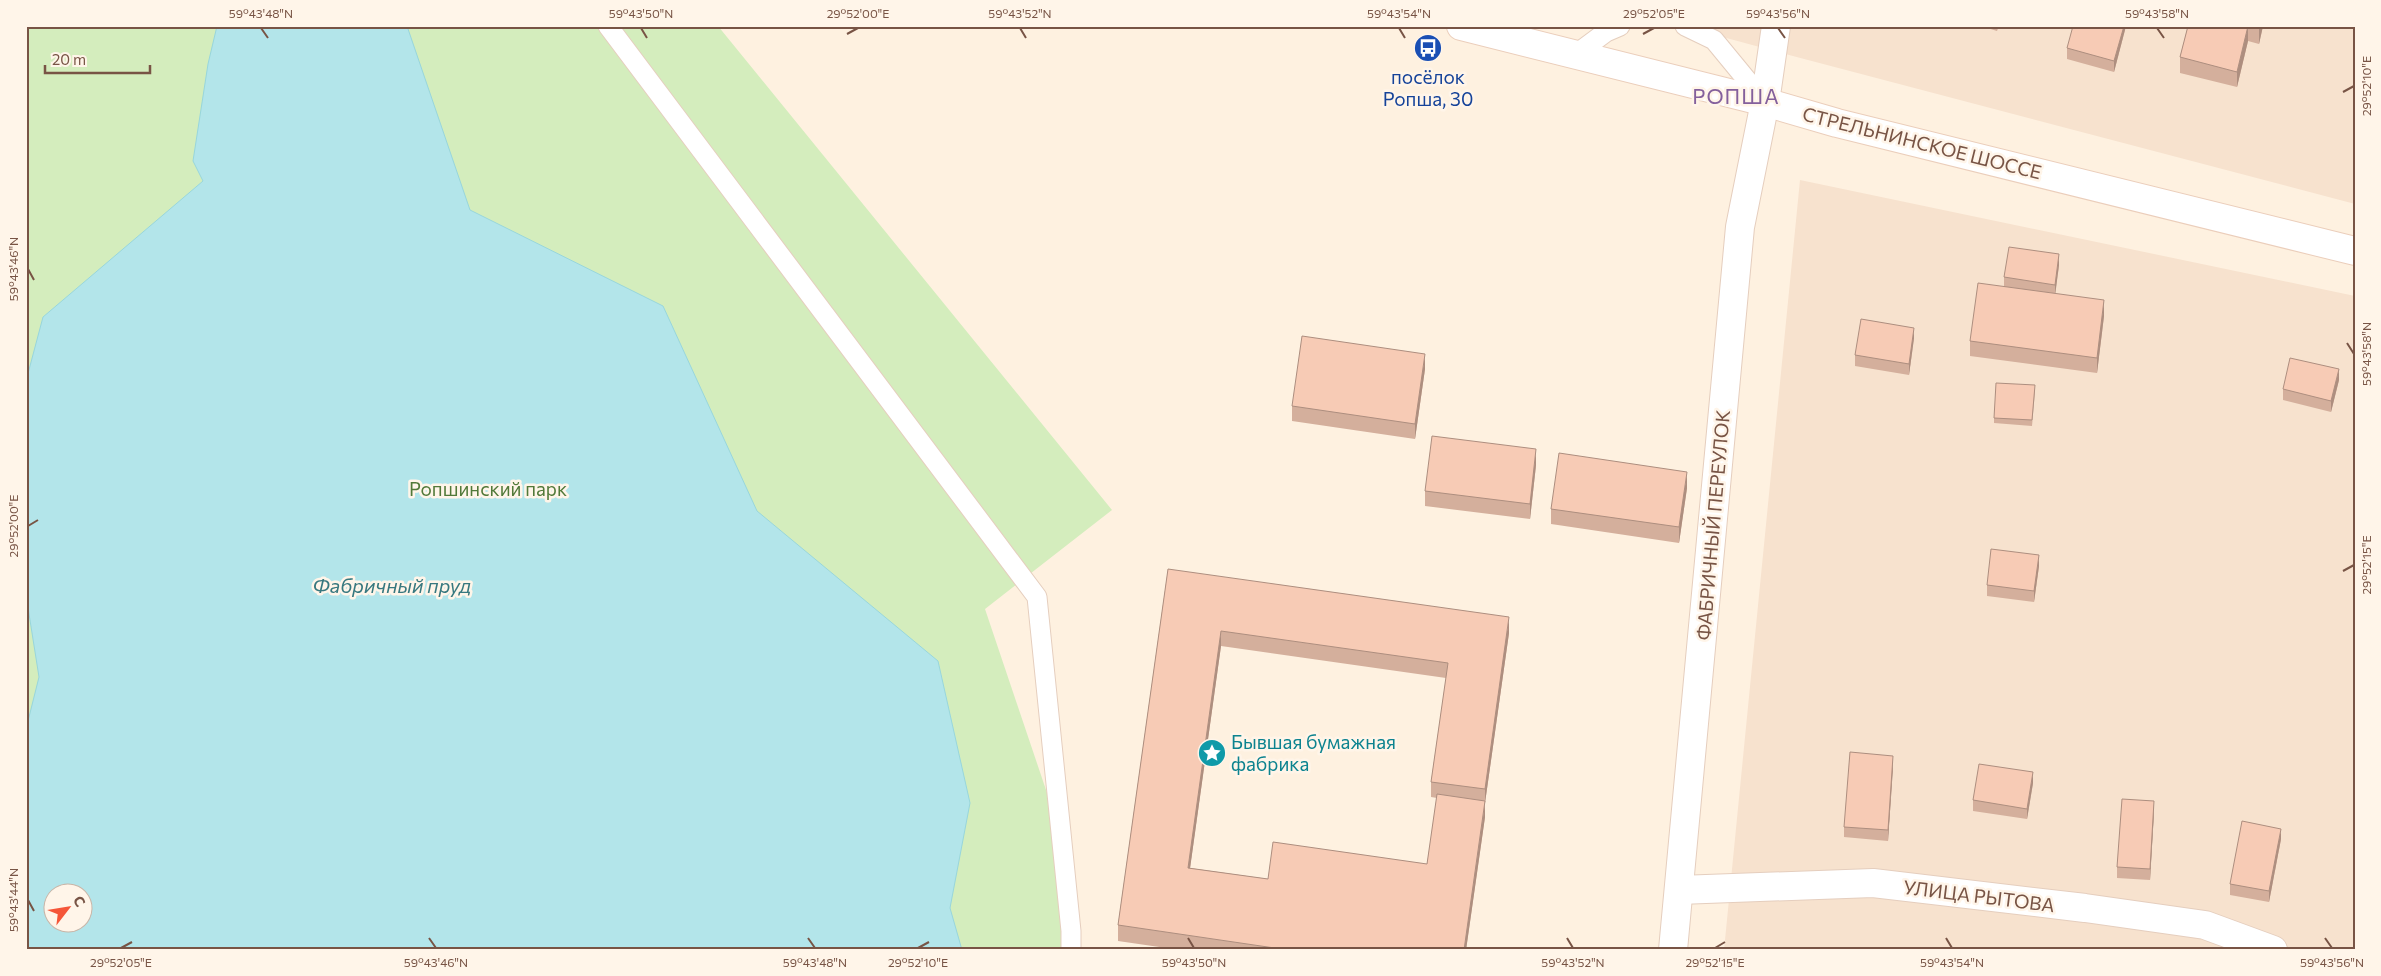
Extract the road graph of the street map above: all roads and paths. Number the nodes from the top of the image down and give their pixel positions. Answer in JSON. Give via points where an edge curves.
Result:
{"nodes":[{"id":1,"x":608,"y":26,"type":"edge"},
{"id":2,"x":1461,"y":26,"type":"edge"},
{"id":3,"x":1620,"y":26,"type":"edge"},
{"id":4,"x":1685,"y":26,"type":"edge"},
{"id":5,"x":1776,"y":26,"type":"edge"},
{"id":6,"x":1575,"y":55,"type":"junction"},
{"id":7,"x":1765,"y":102,"type":"junction"},
{"id":8,"x":2355,"y":251,"type":"edge"},
{"id":9,"x":1679,"y":890,"type":"junction"},
{"id":10,"x":1070,"y":950,"type":"edge"},
{"id":11,"x":1673,"y":950,"type":"edge"},
{"id":12,"x":2274,"y":950,"type":"edge"}],
"edges":[{"from":1,"to":10,"type":"lane","via":[[1036,597],[1071,931]]},
{"from":2,"to":6,"type":"street","name":"СТРЕЛЬНИНСКОЕ ШОССЕ"},
{"from":3,"to":6,"type":"lane","via":[[1606,32]]},
{"from":4,"to":7,"type":"lane","via":[[1714,40]]},
{"from":5,"to":7,"type":"street","name":"ФАБРИЧНЫЙ ПЕРЕУЛОК"},
{"from":6,"to":7,"type":"street","name":"СТРЕЛЬНИНСКОЕ ШОССЕ"},
{"from":7,"to":8,"type":"street","name":"СТРЕЛЬНИНСКОЕ ШОССЕ","via":[[1837,124]]},
{"from":7,"to":9,"type":"street","name":"ФАБРИЧНЫЙ ПЕРЕУЛОК","via":[[1740,227]]},
{"from":9,"to":11,"type":"street","name":"ФАБРИЧНЫЙ ПЕРЕУЛОК"},
{"from":9,"to":12,"type":"street","name":"УЛИЦА РЫТОВА","via":[[1873,883],[2205,925]]}]}
